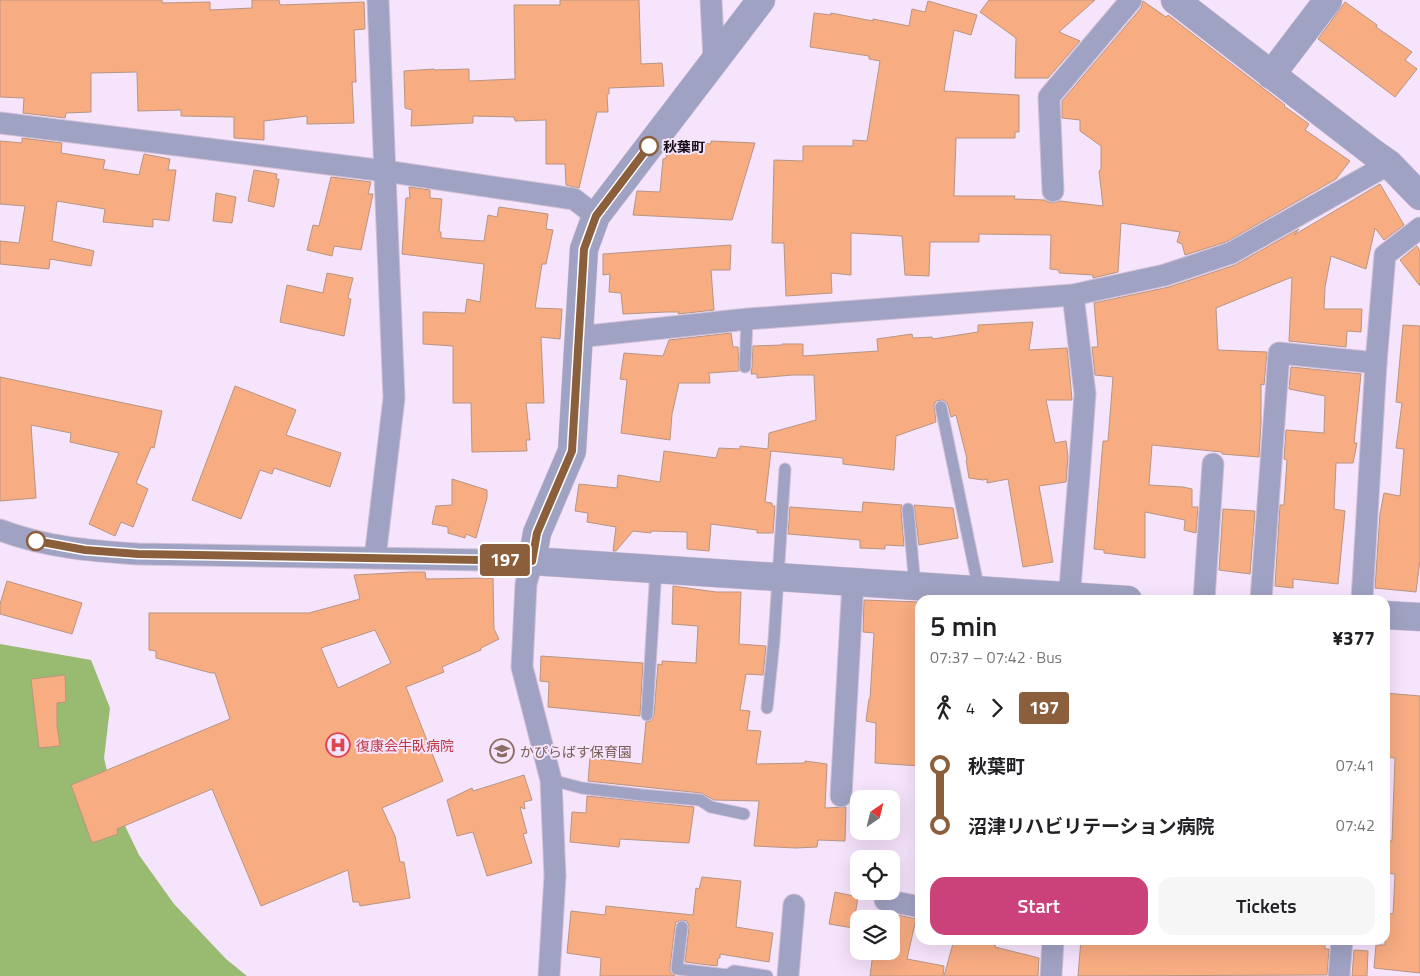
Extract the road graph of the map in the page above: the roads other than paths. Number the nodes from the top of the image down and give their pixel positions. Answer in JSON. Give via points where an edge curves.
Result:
{"nodes":[{"id":1,"x":378,"y":0,"type":"edge"},
{"id":2,"x":710,"y":0,"type":"edge"},
{"id":3,"x":760,"y":0,"type":"edge"},
{"id":4,"x":1131,"y":0,"type":"edge"},
{"id":5,"x":1175,"y":0,"type":"edge"},
{"id":6,"x":1328,"y":0,"type":"edge"},
{"id":7,"x":714,"y":60,"type":"junction"},
{"id":8,"x":1271,"y":75,"type":"junction"},
{"id":9,"x":0,"y":123,"type":"edge"},
{"id":10,"x":1389,"y":164,"type":"junction"},
{"id":11,"x":385,"y":171,"type":"junction"},
{"id":12,"x":1417,"y":187,"type":"edge"},
{"id":13,"x":1053,"y":191,"type":"dead end"},
{"id":14,"x":596,"y":216,"type":"junction"},
{"id":15,"x":1420,"y":228,"type":"edge"},
{"id":16,"x":1073,"y":295,"type":"junction"},
{"id":17,"x":747,"y":320,"type":"junction"},
{"id":18,"x":578,"y":337,"type":"junction"},
{"id":19,"x":1376,"y":363,"type":"junction"},
{"id":20,"x":745,"y":366,"type":"dead end"},
{"id":21,"x":941,"y":407,"type":"dead end"},
{"id":22,"x":1213,"y":464,"type":"dead end"},
{"id":23,"x":785,"y":469,"type":"dead end"},
{"id":24,"x":908,"y":509,"type":"dead end"},
{"id":25,"x":0,"y":530,"type":"edge"},
{"id":26,"x":375,"y":558,"type":"junction"},
{"id":27,"x":532,"y":561,"type":"junction"},
{"id":28,"x":656,"y":569,"type":"junction"},
{"id":29,"x":778,"y":577,"type":"junction"},
{"id":30,"x":853,"y":582,"type":"junction"},
{"id":31,"x":914,"y":586,"type":"junction"},
{"id":32,"x":979,"y":595,"type":"edge"},
{"id":33,"x":1069,"y":595,"type":"edge"},
{"id":34,"x":1204,"y":595,"type":"edge"},
{"id":35,"x":1261,"y":595,"type":"edge"},
{"id":36,"x":1362,"y":595,"type":"edge"},
{"id":37,"x":1390,"y":615,"type":"edge"},
{"id":38,"x":1420,"y":617,"type":"edge"},
{"id":39,"x":767,"y":708,"type":"dead end"},
{"id":40,"x":648,"y":715,"type":"dead end"},
{"id":41,"x":551,"y":780,"type":"junction"},
{"id":42,"x":841,"y":796,"type":"dead end"},
{"id":43,"x":744,"y":814,"type":"dead end"},
{"id":44,"x":885,"y":900,"type":"dead end"},
{"id":45,"x":794,"y":905,"type":"dead end"},
{"id":46,"x":915,"y":906,"type":"edge"},
{"id":47,"x":682,"y":927,"type":"dead end"},
{"id":48,"x":1053,"y":945,"type":"edge"},
{"id":49,"x":1342,"y":945,"type":"edge"},
{"id":50,"x":549,"y":976,"type":"edge"},
{"id":51,"x":767,"y":976,"type":"edge"},
{"id":52,"x":788,"y":976,"type":"edge"},
{"id":53,"x":1051,"y":976,"type":"edge"},
{"id":54,"x":1339,"y":976,"type":"edge"}],
"edges":[{"from":1,"to":11,"type":"street"},
{"from":2,"to":7,"type":"street"},
{"from":3,"to":7,"type":"street"},
{"from":4,"to":13,"type":"street","via":[[1049,97]]},
{"from":5,"to":8,"type":"street"},
{"from":6,"to":8,"type":"street"},
{"from":7,"to":14,"type":"street"},
{"from":8,"to":10,"type":"street"},
{"from":9,"to":11,"type":"street"},
{"from":10,"to":12,"type":"street"},
{"from":10,"to":16,"type":"street","via":[[1231,253],[1165,275]]},
{"from":11,"to":14,"type":"street","via":[[574,199]]},
{"from":11,"to":26,"type":"street","via":[[394,398]]},
{"from":14,"to":18,"type":"street","via":[[584,249]]},
{"from":15,"to":19,"type":"street","via":[[1385,255]]},
{"from":16,"to":17,"type":"street"},
{"from":16,"to":33,"type":"street","via":[[1085,394]]},
{"from":17,"to":18,"type":"street"},
{"from":17,"to":20,"type":"lane"},
{"from":18,"to":27,"type":"street","via":[[572,451],[537,533]]},
{"from":19,"to":35,"type":"street","via":[[1279,353]]},
{"from":19,"to":36,"type":"street"},
{"from":21,"to":32,"type":"lane"},
{"from":22,"to":34,"type":"street"},
{"from":23,"to":29,"type":"lane"},
{"from":24,"to":31,"type":"lane"},
{"from":25,"to":26,"type":"street","via":[[19,538],[85,550],[138,554]]},
{"from":26,"to":27,"type":"street"},
{"from":27,"to":28,"type":"street"},
{"from":27,"to":41,"type":"street","via":[[526,584],[522,667]]},
{"from":28,"to":29,"type":"street"},
{"from":28,"to":40,"type":"lane"},
{"from":29,"to":30,"type":"street"},
{"from":29,"to":39,"type":"lane"},
{"from":30,"to":31,"type":"street"},
{"from":30,"to":42,"type":"street"},
{"from":31,"to":32,"type":"street"},
{"from":37,"to":38,"type":"street"},
{"from":41,"to":43,"type":"lane","via":[[582,788],[700,800],[711,807]]},
{"from":41,"to":50,"type":"street","via":[[555,876]]},
{"from":44,"to":46,"type":"street"},
{"from":45,"to":52,"type":"street"},
{"from":47,"to":51,"type":"lane","via":[[677,969]]},
{"from":48,"to":53,"type":"street"},
{"from":49,"to":54,"type":"street"}]}
